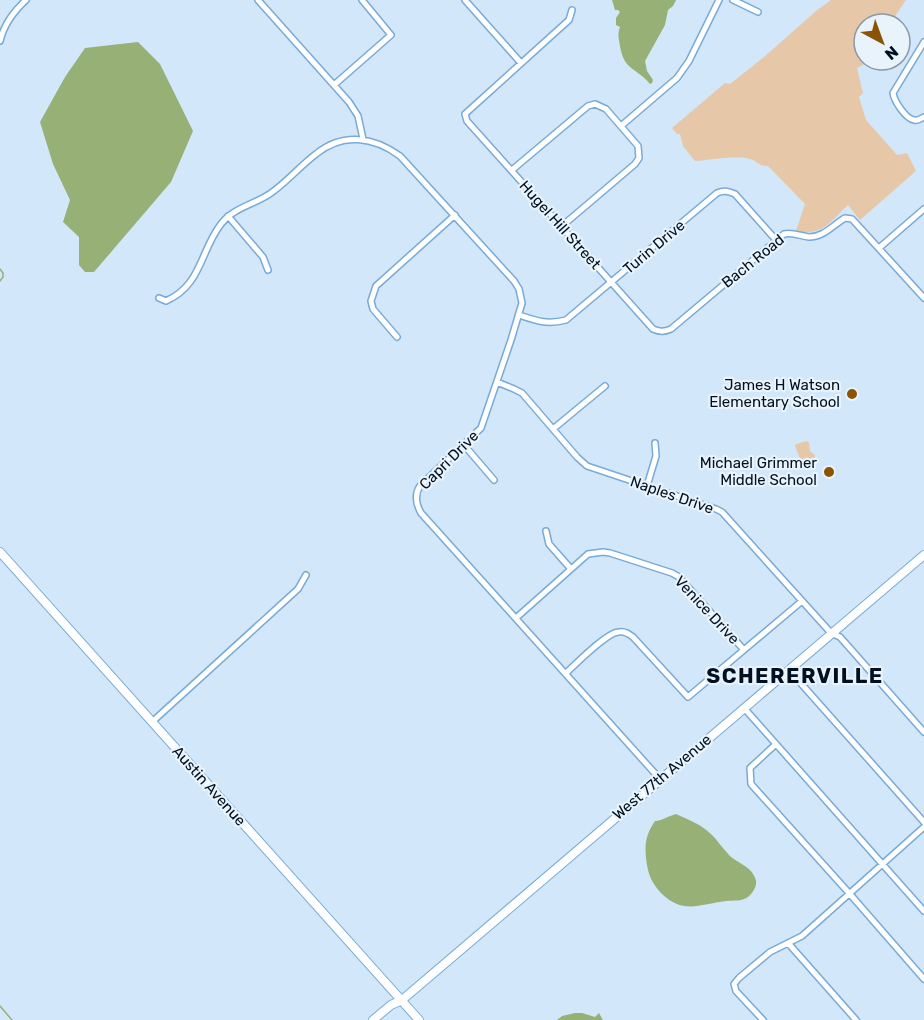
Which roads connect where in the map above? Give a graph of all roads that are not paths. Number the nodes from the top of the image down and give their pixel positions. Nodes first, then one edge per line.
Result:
1 (26, 0) edge
2 (258, 0) edge
3 (362, 0) edge
4 (465, 0) edge
5 (719, 0) edge
6 (733, 0) edge
7 (572, 10) dead end
8 (758, 12) dead end
9 (0, 41) edge
10 (924, 42) edge
11 (521, 63) junction
12 (334, 85) junction
13 (924, 117) edge
14 (621, 126) junction
15 (363, 139) junction
16 (512, 171) junction
17 (924, 209) edge
18 (454, 215) junction
19 (228, 216) junction
20 (562, 226) junction
21 (776, 240) junction
22 (879, 248) junction
23 (268, 270) dead end
24 (611, 282) junction
25 (159, 298) dead end
26 (924, 298) edge
27 (519, 315) junction
28 (660, 331) joint
29 (397, 337) dead end
30 (497, 382) junction
31 (605, 386) dead end
32 (553, 429) junction
33 (655, 443) dead end
34 (464, 445) junction
35 (494, 480) dead end
36 (646, 486) junction
37 (546, 531) dead end
38 (0, 552) edge
39 (924, 555) edge
40 (571, 569) junction
41 (306, 576) dead end
42 (802, 601) junction
43 (516, 618) junction
44 (831, 633) junction
45 (744, 650) junction
46 (789, 670) junction
47 (566, 674) junction
48 (744, 708) junction
49 (152, 722) junction
50 (924, 732) edge
51 (776, 744) junction
52 (660, 779) junction
53 (924, 822) edge
54 (924, 827) edge
55 (883, 864) junction
56 (849, 893) junction
57 (924, 910) edge
58 (788, 943) junction
59 (924, 979) edge
60 (402, 1000) junction
61 (373, 1020) edge
62 (419, 1020) edge
63 (763, 1020) edge
64 (856, 1020) edge

1 - 9 street
2 - 12 street
3 - 12 street
4 - 11 street
5 - 14 street
6 - 8 street
7 - 11 street
10 - 13 street
11 - 16 street, Hugel Hill Street
12 - 15 street
14 - 16 street
14 - 20 street
15 - 18 street, Capri Drive
15 - 19 street
16 - 20 street, Hugel Hill Street
17 - 22 street
18 - 27 street, Capri Drive
18 - 29 street
19 - 23 street
19 - 25 street
20 - 24 street, Hugel Hill Street
21 - 22 street, Bach Road
21 - 24 street, Turin Drive
21 - 28 street, Bach Road
22 - 26 street
24 - 27 street, Turin Drive
24 - 28 street, Hugel Hill Street
27 - 30 street, Capri Drive
30 - 32 street, Naples Drive
30 - 34 street, Capri Drive
31 - 32 street
32 - 36 street, Naples Drive
33 - 36 street
34 - 35 street
34 - 43 street, Capri Drive
36 - 42 street, Naples Drive
37 - 40 street
38 - 49 street, Austin Avenue
39 - 44 street, West 77th Avenue
40 - 43 street, Venice Drive
40 - 45 street, Venice Drive
41 - 49 street
42 - 44 street, Naples Drive
42 - 45 street
43 - 47 street, Capri Drive
44 - 46 street, West 77th Avenue
44 - 50 street, Naples Drive
45 - 47 street
46 - 48 street, West 77th Avenue
46 - 53 street
47 - 52 street, Capri Drive
48 - 51 street
48 - 52 street, West 77th Avenue
49 - 60 street, Austin Avenue
51 - 55 street
51 - 56 street
52 - 60 street, West 77th Avenue
54 - 55 street
55 - 56 street
55 - 57 street
56 - 58 street
56 - 59 street
58 - 63 street
58 - 64 street
60 - 61 street, West 77th Avenue
60 - 62 street, Austin Avenue

